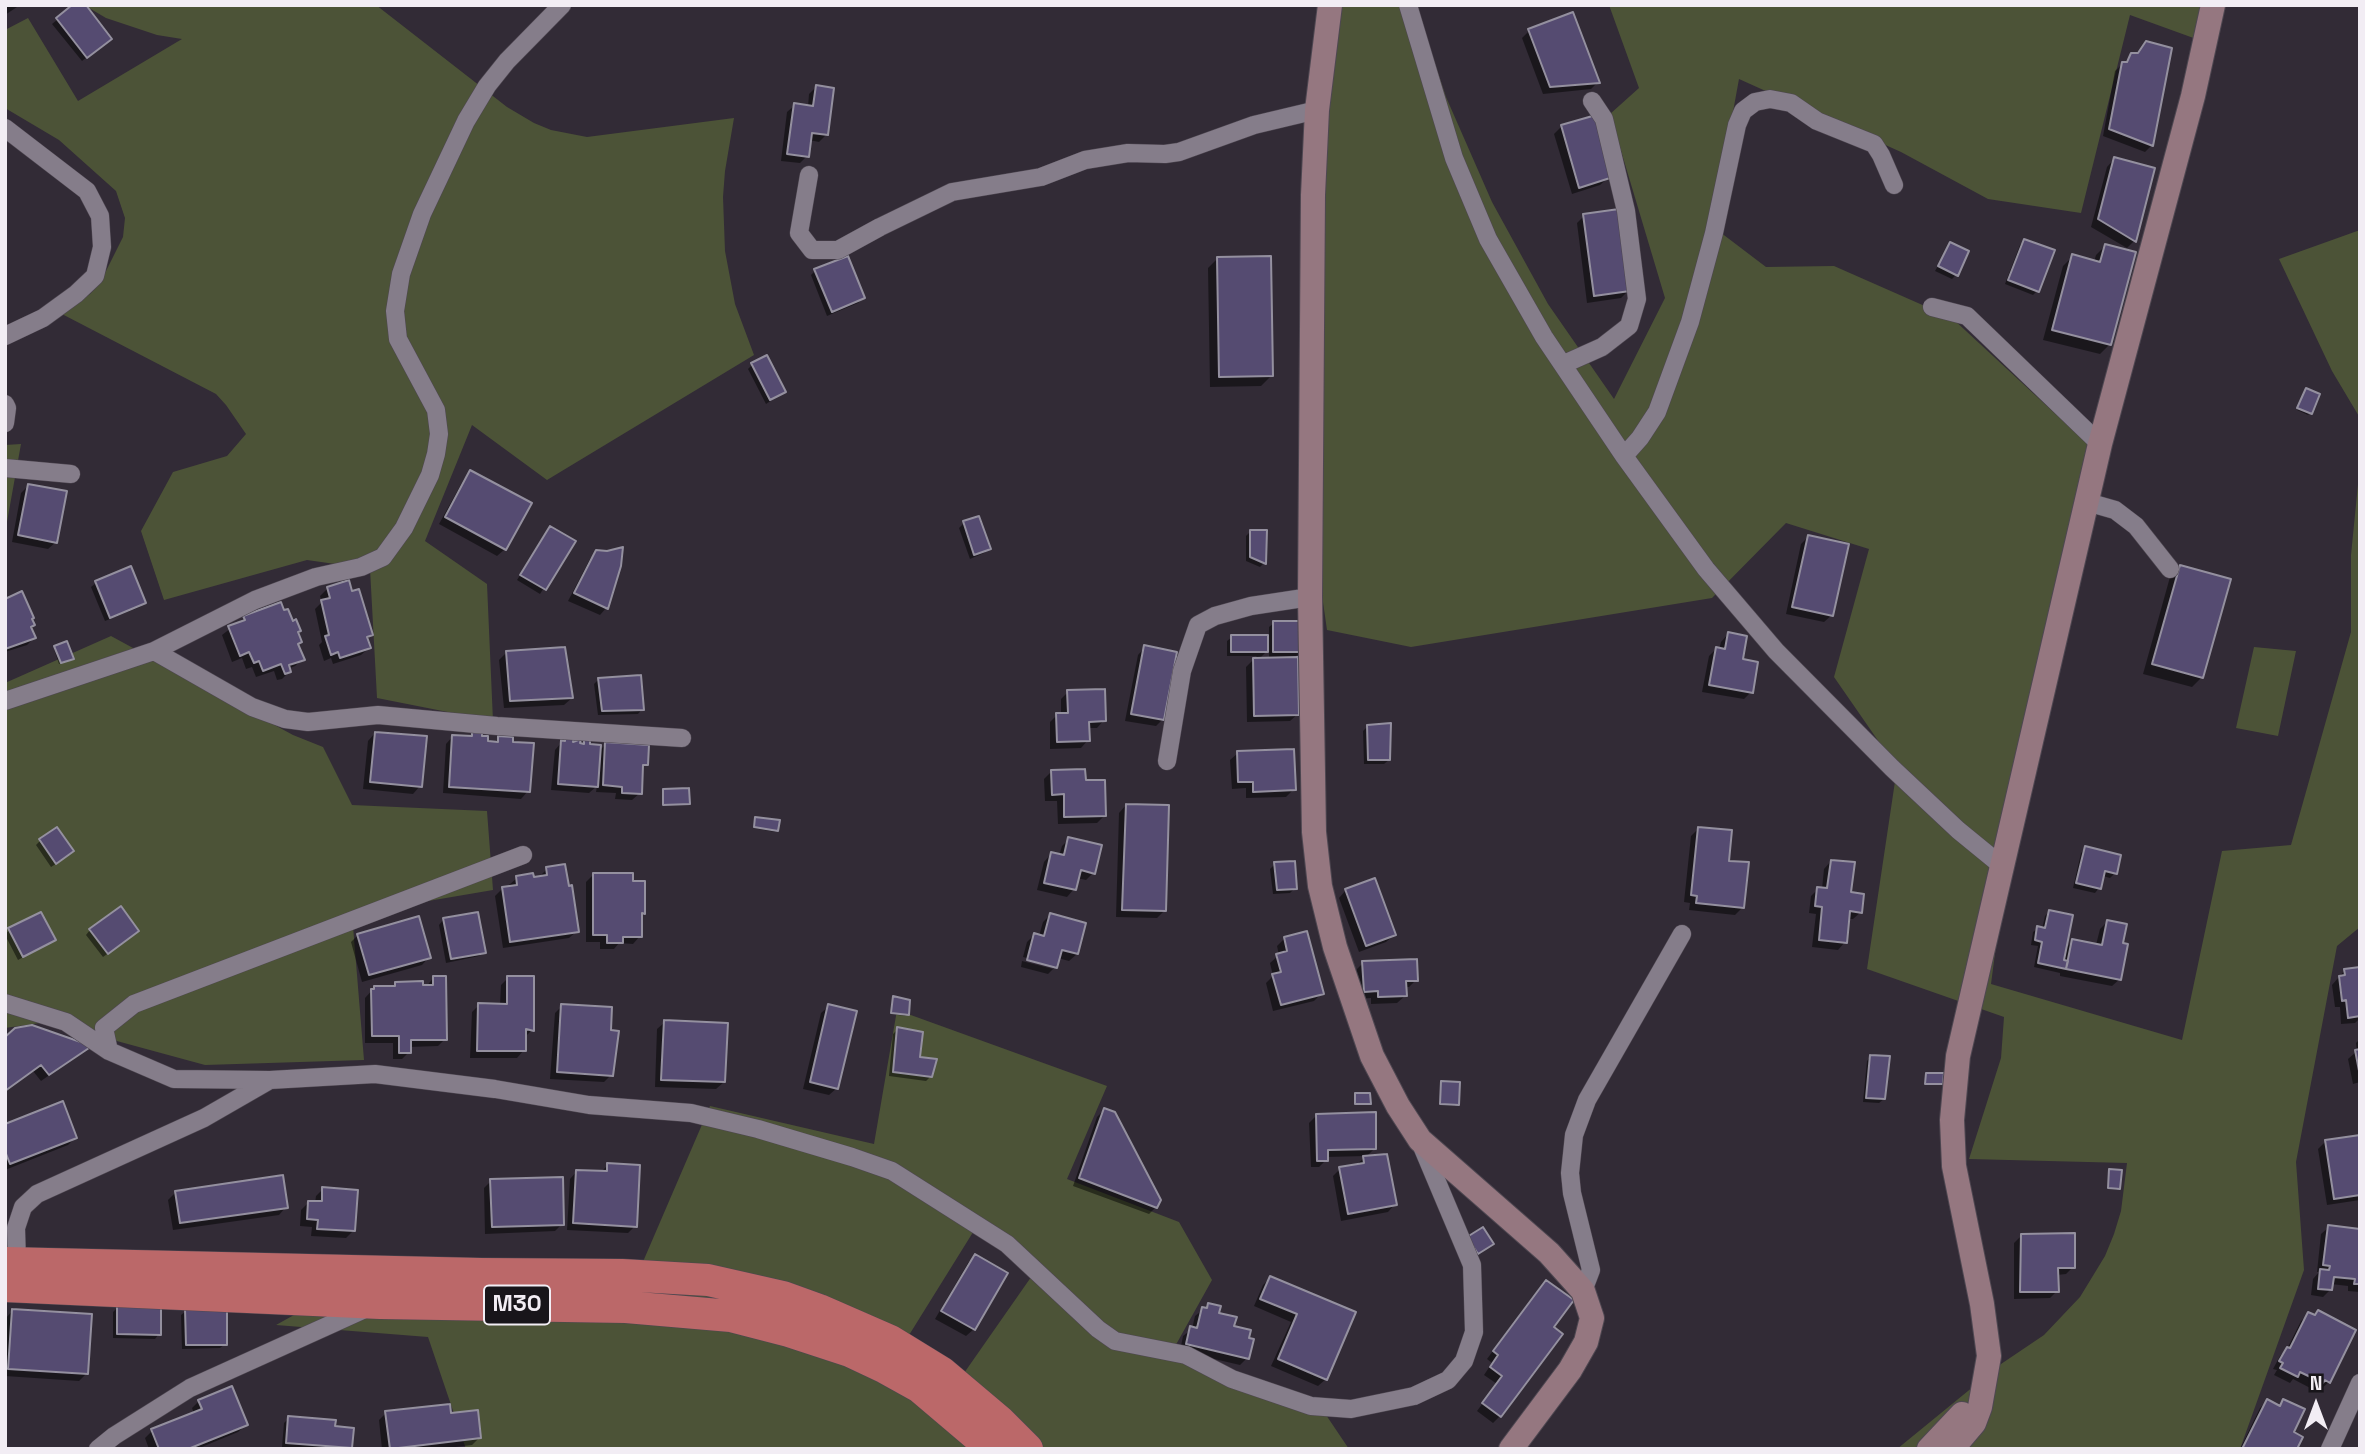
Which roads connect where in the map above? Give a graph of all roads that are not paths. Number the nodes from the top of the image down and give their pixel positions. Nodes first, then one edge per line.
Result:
1 (562, 5) edge
2 (1330, 5) edge
3 (1408, 5) edge
4 (2213, 5) edge
5 (1592, 101) dead end
6 (1317, 110) junction
7 (5, 128) edge
8 (809, 175) dead end
9 (1895, 185) dead end
10 (1933, 307) dead end
11 (5, 336) edge
12 (1564, 364) junction
13 (5, 404) edge
14 (5, 422) edge
15 (2100, 444) junction
16 (1624, 456) junction
17 (5, 468) edge
18 (71, 474) dead end
19 (2087, 502) junction
20 (2170, 569) dead end
21 (1310, 597) junction
22 (154, 651) junction
23 (5, 701) edge
24 (682, 738) dead end
25 (1167, 761) dead end
26 (523, 855) dead end
27 (2002, 866) junction
28 (1682, 933) dead end
29 (5, 1003) edge
30 (109, 1051) junction
31 (270, 1080) junction
32 (1420, 1140) junction
33 (9, 1271) edge
34 (1583, 1291) junction
35 (380, 1303) junction
36 (2360, 1383) edge
37 (1984, 1386) junction
38 (98, 1449) edge
39 (992, 1449) edge
40 (1027, 1449) edge
41 (1511, 1449) edge
42 (1929, 1449) edge
43 (1952, 1449) edge
44 (2330, 1449) edge

1 - 22 street
2 - 6 street
3 - 12 street
4 - 15 street
5 - 12 street
6 - 8 street
6 - 21 street
7 - 11 street
9 - 16 street
10 - 15 street
12 - 16 street
13 - 14 street
15 - 19 street
16 - 27 street
17 - 18 street
19 - 20 street
19 - 27 street
21 - 25 street
21 - 32 street
22 - 23 street
22 - 24 street
26 - 30 street
27 - 37 street
28 - 34 street
29 - 30 street
30 - 31 street
31 - 32 street
31 - 33 street
32 - 34 street
33 - 35 highway, M30
33 - 40 highway, M30
34 - 41 street
35 - 38 street
35 - 39 highway, M30
36 - 44 street
37 - 42 street
37 - 43 street

